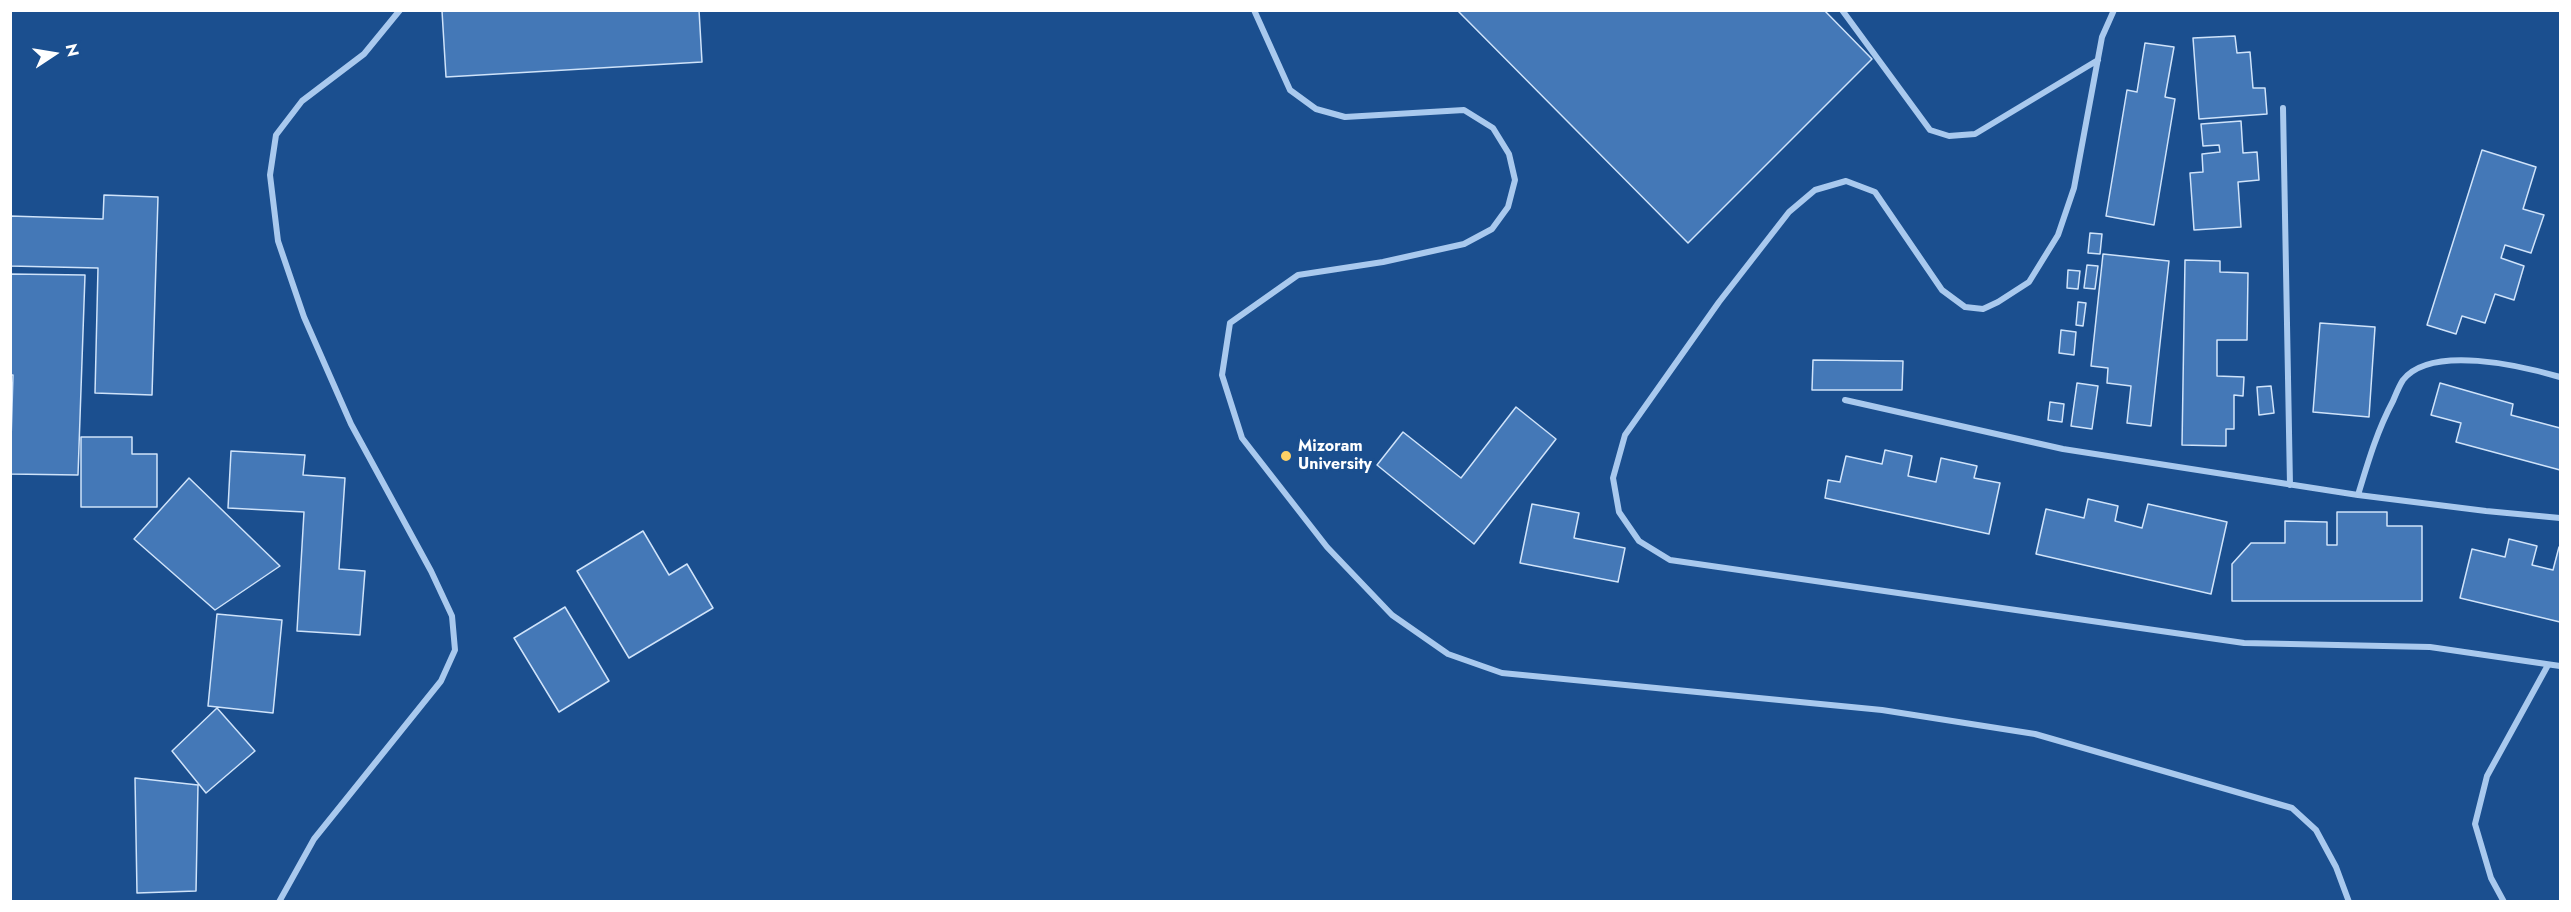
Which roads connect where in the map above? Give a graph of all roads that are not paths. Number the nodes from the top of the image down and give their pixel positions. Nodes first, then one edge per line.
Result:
1 (400, 10) edge
2 (1254, 10) edge
3 (1842, 10) edge
4 (2114, 10) edge
5 (2098, 60) junction
6 (2283, 108) dead end
7 (2560, 377) edge
8 (1845, 400) dead end
9 (2290, 485) junction
10 (2358, 495) junction
11 (2560, 518) edge
12 (2548, 665) junction
13 (2560, 666) edge
14 (279, 902) edge
15 (2349, 902) edge
16 (2504, 902) edge

1 - 14 street
2 - 15 street
3 - 5 street
4 - 5 street
5 - 12 street
6 - 9 street
7 - 10 street
8 - 9 street
9 - 10 street
10 - 11 street
12 - 13 street
12 - 16 street

